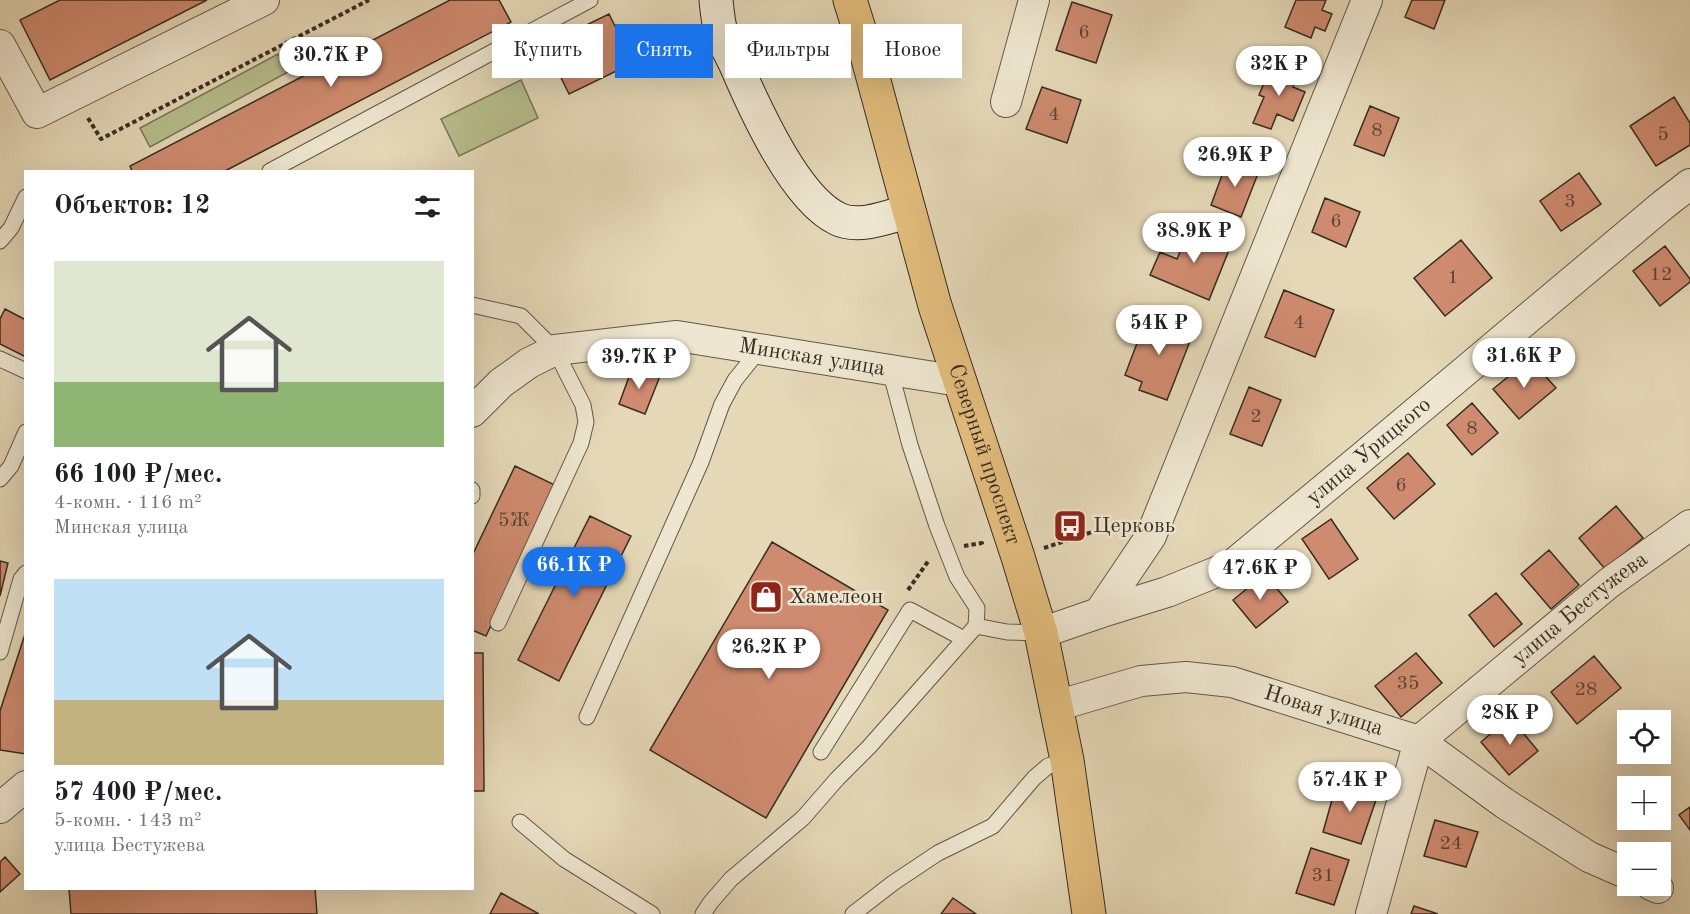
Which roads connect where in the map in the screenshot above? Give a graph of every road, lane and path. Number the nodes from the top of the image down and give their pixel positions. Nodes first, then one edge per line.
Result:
1 (264, 0) edge
2 (369, 0) edge
3 (590, 0) edge
4 (716, 0) edge
5 (850, 0) edge
6 (1034, 0) edge
7 (1367, 0) edge
8 (0, 45) edge
9 (1006, 102) dead end
10 (101, 140) dead end
11 (272, 170) edge
12 (1690, 184) edge
13 (24, 201) edge
14 (909, 211) junction
15 (0, 240) edge
16 (474, 305) edge
17 (760, 349) junction
18 (555, 350) junction
19 (0, 359) edge
20 (24, 370) edge
21 (890, 370) junction
22 (959, 381) junction
23 (474, 410) edge
24 (24, 437) edge
25 (0, 479) edge
26 (1690, 525) edge
27 (24, 575) edge
28 (1099, 613) junction
29 (498, 623) dead end
30 (976, 626) junction
31 (1041, 633) junction
32 (964, 639) junction
33 (0, 652) edge
34 (1056, 706) junction
35 (586, 717) dead end
36 (1419, 741) junction
37 (821, 752) dead end
38 (1067, 760) junction
39 (24, 788) edge
40 (0, 808) edge
41 (520, 822) dead end
42 (1617, 869) edge
43 (652, 914) edge
44 (703, 914) edge
45 (853, 914) edge
46 (1089, 914) edge
47 (1371, 914) edge

1 - 8 street
2 - 10 path
3 - 11 lane
4 - 14 street
5 - 14 main road, Северный проспект
6 - 9 street
7 - 28 street
12 - 28 street, улица Урицкого
13 - 15 lane
14 - 22 main road, Северный проспект
16 - 18 lane
17 - 18 street, Минская улица
17 - 21 street, Минская улица
17 - 35 lane
18 - 23 street, Минская улица
18 - 29 lane
19 - 20 lane
21 - 22 street, Минская улица
21 - 30 lane
22 - 31 main road, Северный проспект
24 - 25 lane
26 - 36 street, улица Бестужева
27 - 33 lane
28 - 31 street, улица Урицкого
30 - 31 lane
30 - 32 lane
31 - 34 main road, Северный проспект
32 - 37 lane
32 - 44 lane
34 - 36 street, Новая улица
34 - 38 main road, Северный проспект
36 - 42 street, Новая улица
36 - 47 street
38 - 45 lane
38 - 46 main road, Северный проспект
39 - 40 street
41 - 43 lane

